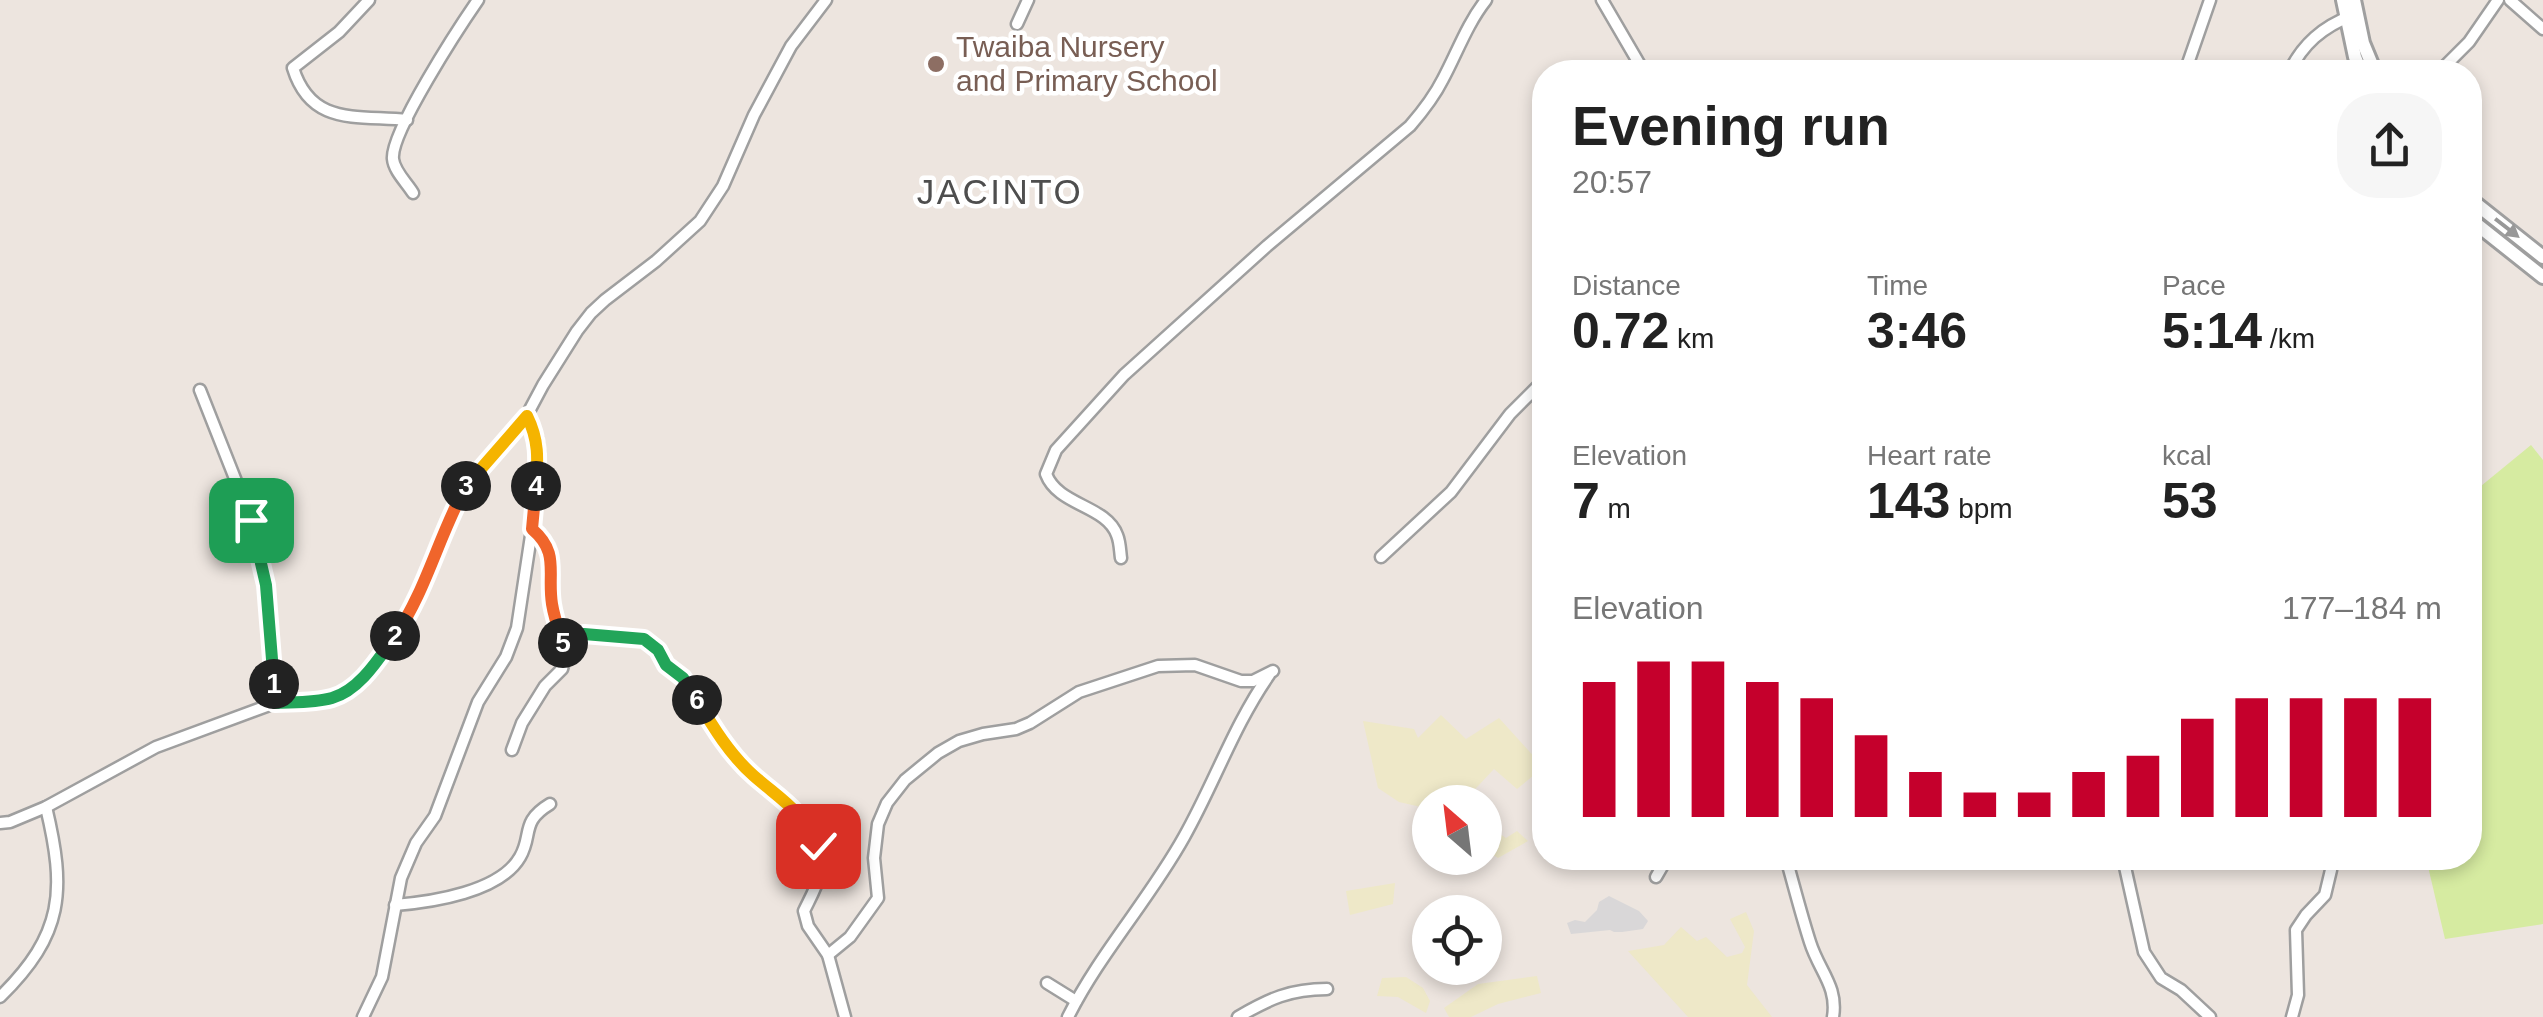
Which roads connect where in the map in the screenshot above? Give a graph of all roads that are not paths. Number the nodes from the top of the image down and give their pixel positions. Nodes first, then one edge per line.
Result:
1 (369, 0) edge
2 (478, 0) edge
3 (826, 0) edge
4 (1028, 0) edge
5 (1486, 0) edge
6 (1602, 0) edge
7 (2210, 0) edge
8 (2342, 0) edge
9 (2498, 0) edge
10 (2510, 0) edge
11 (2352, 10) edge
12 (1017, 24) dead end
13 (2543, 29) edge
14 (1637, 60) edge
15 (2189, 60) edge
16 (2295, 60) edge
17 (2357, 60) edge
18 (2370, 60) edge
19 (2450, 60) edge
20 (406, 120) junction
21 (413, 193) dead end
22 (2482, 209) edge
23 (2482, 229) edge
24 (2543, 257) edge
25 (2543, 277) edge
26 (200, 390) dead end
27 (1532, 392) edge
28 (527, 416) junction
29 (532, 529) junction
30 (1382, 557) dead end
31 (1121, 558) dead end
32 (563, 643) junction
33 (275, 703) junction
34 (512, 750) dead end
35 (550, 804) dead end
36 (46, 807) junction
37 (0, 823) edge
38 (1660, 870) edge
39 (1790, 870) edge
40 (2126, 870) edge
41 (2332, 870) edge
42 (1656, 877) dead end
43 (396, 905) junction
44 (828, 955) junction
45 (1047, 983) dead end
46 (1326, 989) dead end
47 (0, 997) edge
48 (1076, 1001) junction
49 (363, 1017) edge
50 (845, 1017) edge
51 (1068, 1017) edge
52 (1238, 1017) edge
53 (1833, 1017) edge
54 (2210, 1017) edge
55 (2292, 1017) edge

1 - 20 street
2 - 20 street
3 - 28 street
4 - 12 street
5 - 31 street
6 - 14 street
7 - 15 street
8 - 11 street
9 - 19 street
10 - 13 street
11 - 16 street
11 - 17 street
11 - 18 street
20 - 21 street
22 -> 24 street
23 - 25 street
26 - 33 street
27 - 30 street
28 - 29 street
28 - 33 street
29 - 32 street
29 - 43 street
32 - 34 street
32 - 44 street
33 - 36 street
35 - 43 street
36 - 37 street
36 - 47 street
38 - 42 street
39 - 53 street
40 - 54 street
41 - 55 street
43 - 49 street
44 - 48 street
44 - 50 street
45 - 48 street
46 - 52 street
48 - 51 street

